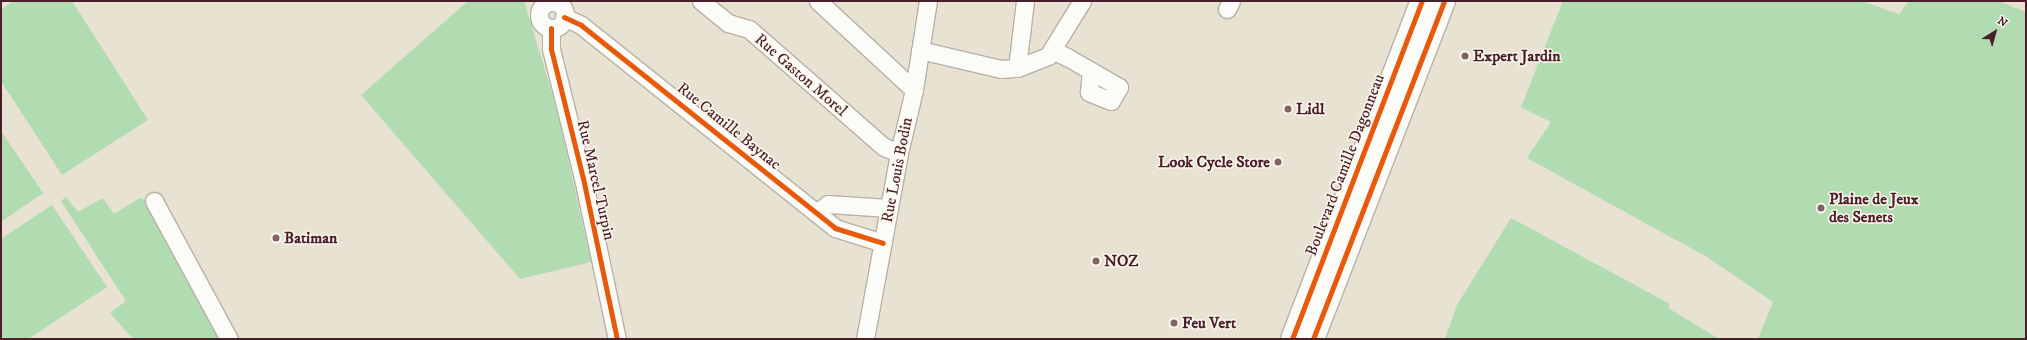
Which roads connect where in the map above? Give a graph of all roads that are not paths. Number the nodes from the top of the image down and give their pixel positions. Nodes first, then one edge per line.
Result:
1 (701, 1) edge
2 (818, 1) edge
3 (928, 1) edge
4 (1025, 1) edge
5 (1082, 1) edge
6 (1422, 1) edge
7 (1444, 1) edge
8 (554, 6) edge
9 (551, 28) junction
10 (920, 50) junction
11 (1052, 50) junction
12 (1017, 68) junction
13 (1091, 71) dead end
14 (914, 90) junction
15 (899, 153) junction
16 (154, 201) dead end
17 (889, 208) junction
18 (816, 213) junction
19 (883, 243) junction
20 (622, 337) edge
21 (229, 339) edge
22 (865, 339) edge
23 (1292, 339) edge
24 (1313, 339) edge

1 - 15 street, Rue Gaston Morel
2 - 14 street
3 - 10 street, Rue Louis Bodin
4 - 12 street
5 - 11 street
6 - 23 main road, Boulevard Camille Dagonneau
7 - 24 main road, Boulevard Camille Dagonneau
8 - 9 street
8 - 9 street
8 - 18 street, Rue Camille Baynac
9 - 20 street, Rue Marcel Turpin
10 - 12 street
10 - 14 street, Rue Louis Bodin
11 - 12 street
11 - 13 street
14 - 15 street, Rue Louis Bodin
15 - 17 street, Rue Louis Bodin
16 - 21 street
17 - 18 street
17 - 19 street, Rue Louis Bodin
18 - 19 street, Rue Camille Baynac
19 - 22 street, Rue Louis Bodin

